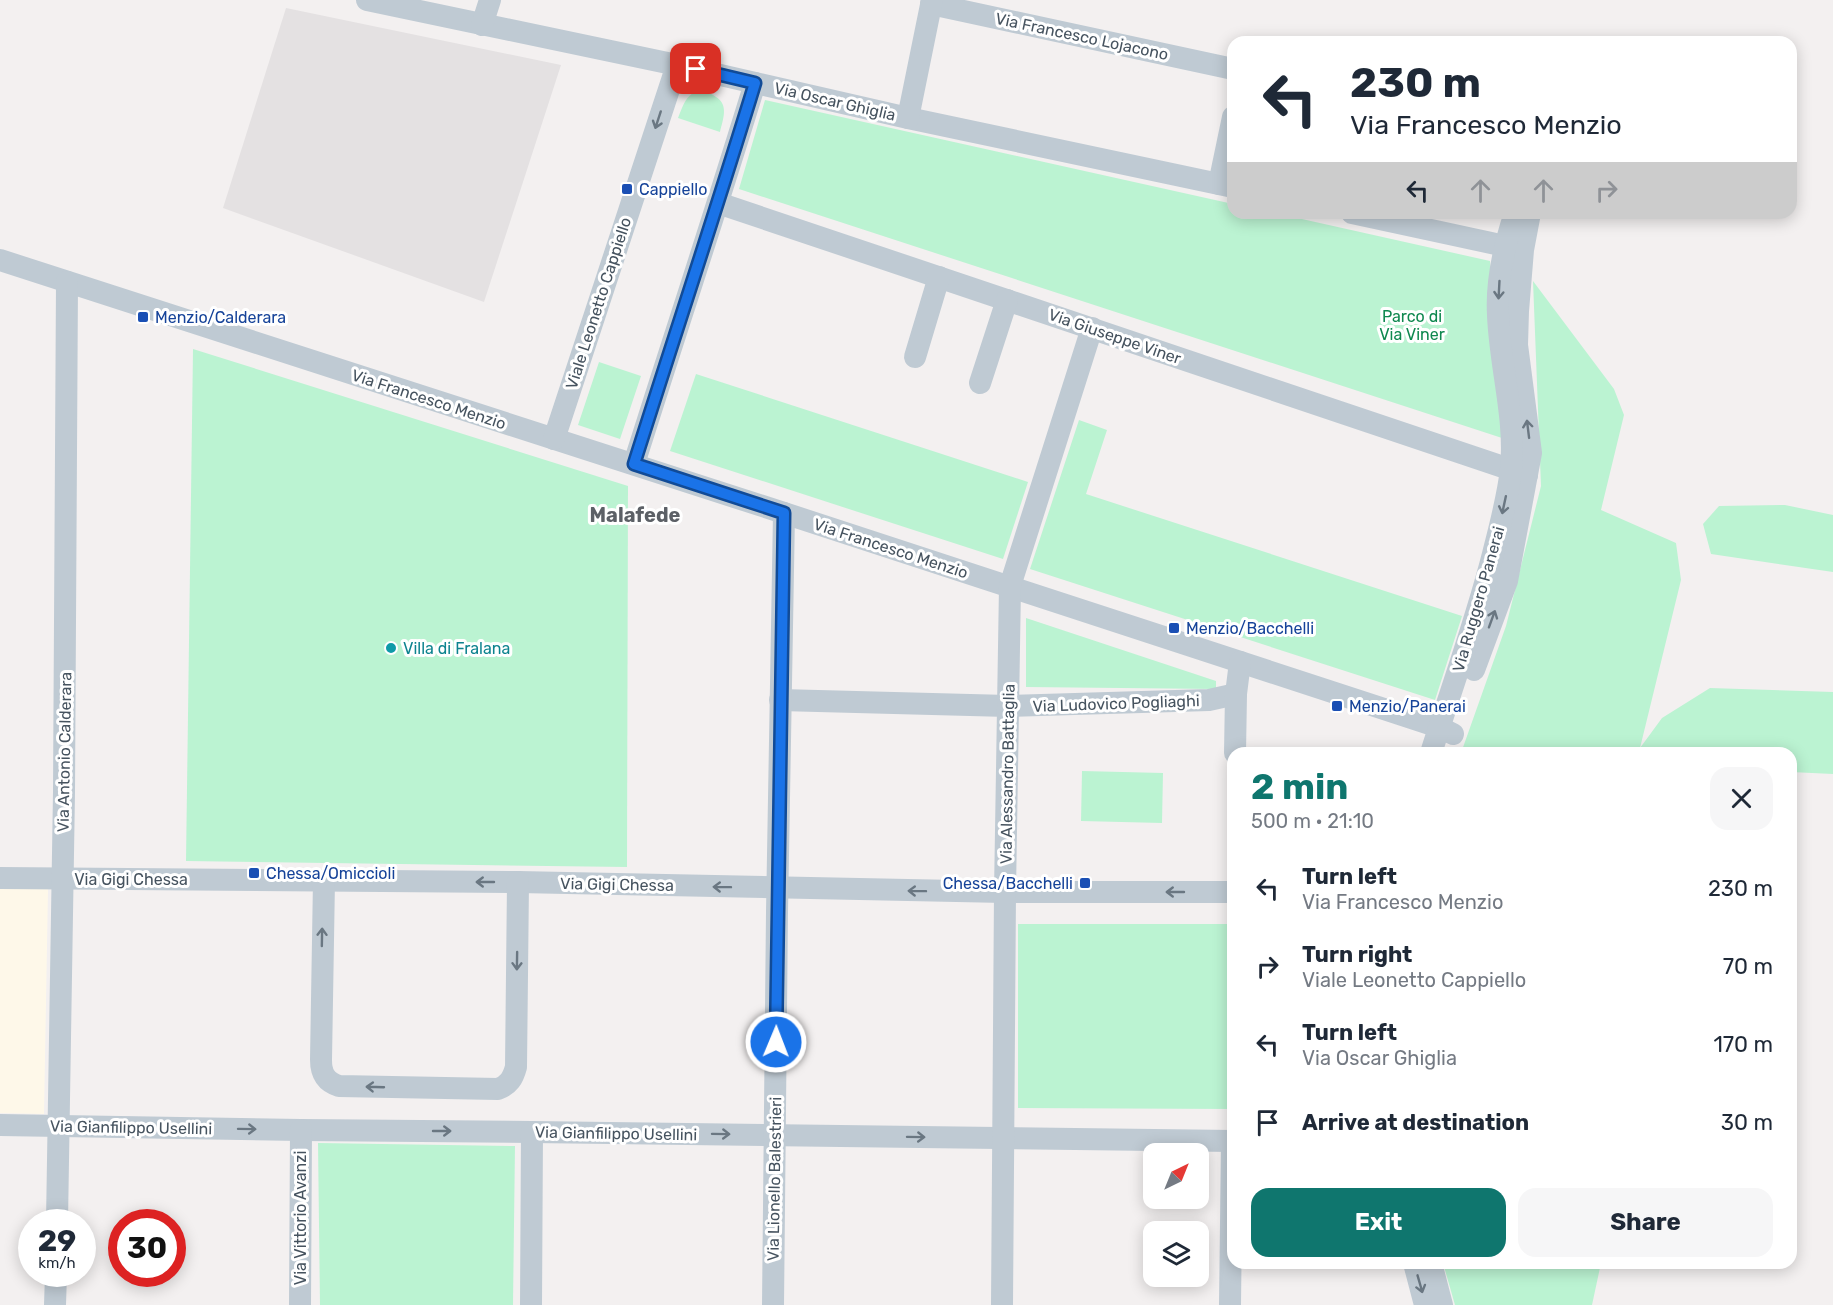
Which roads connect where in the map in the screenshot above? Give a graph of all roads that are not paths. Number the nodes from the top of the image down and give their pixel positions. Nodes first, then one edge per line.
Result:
1 (367, 0) edge
2 (490, 0) edge
3 (932, 2) edge
4 (482, 25) junction
5 (676, 65) junction
6 (1227, 68) edge
7 (755, 83) junction
8 (908, 118) junction
9 (1226, 185) edge
10 (718, 204) junction
11 (1380, 219) edge
12 (1515, 219) edge
13 (1527, 219) edge
14 (1514, 248) junction
15 (0, 260) edge
16 (939, 277) junction
17 (67, 282) junction
18 (1007, 300) junction
19 (1092, 328) junction
20 (915, 357) dead end
21 (980, 383) dead end
22 (554, 439) junction
23 (634, 464) junction
24 (1519, 472) junction
25 (784, 513) junction
26 (1010, 586) junction
27 (1240, 662) junction
28 (1236, 694) junction
29 (780, 700) junction
30 (1008, 706) junction
31 (1446, 738) edge
32 (1235, 747) edge
33 (0, 878) edge
34 (62, 879) junction
35 (324, 880) junction
36 (518, 882) junction
37 (777, 888) junction
38 (1005, 892) junction
39 (1227, 892) edge
40 (0, 1125) edge
41 (58, 1126) junction
42 (301, 1130) junction
43 (532, 1132) junction
44 (775, 1135) junction
45 (1004, 1139) junction
46 (1227, 1141) edge
47 (57, 1209) edge
48 (1230, 1269) edge
49 (1416, 1269) edge
50 (1433, 1269) edge
51 (56, 1287) edge
52 (55, 1305) edge
53 (300, 1305) edge
54 (531, 1305) edge
55 (773, 1305) edge
56 (1002, 1305) edge
57 (1230, 1305) edge
58 (1425, 1305) edge
59 (1442, 1305) edge

1 - 4 street, Via Oscar Ghiglia
2 - 4 street
3 - 6 street, Via Francesco Lojacono
3 - 8 street
4 - 5 street, Via Oscar Ghiglia
5 - 7 street, Via Oscar Ghiglia
5 -> 22 street, Viale Leonetto Cappiello
7 - 8 street, Via Oscar Ghiglia
7 - 10 street
8 - 9 street, Via Oscar Ghiglia
10 - 16 street, Via Giuseppe Viner
10 - 23 street
11 - 14 street
12 - 14 street, Via Ruggero Panerai
13 - 14 street, Via Ruggero Panerai
14 - 24 street, Via Ruggero Panerai
15 - 17 street, Via Francesco Menzio
16 - 18 street, Via Giuseppe Viner
16 - 20 street
17 - 22 street, Via Francesco Menzio
17 - 34 street, Via Antonio Calderara
18 - 19 street, Via Giuseppe Viner
18 - 21 street
19 - 24 street, Via Giuseppe Viner
19 - 26 street, Via Alessandro Battaglia
22 - 23 street, Via Francesco Menzio
23 - 25 street, Via Francesco Menzio
24 - 31 street, Via Ruggero Panerai
25 - 26 street, Via Francesco Menzio
25 - 29 street, Via Lionello Balestrieri
26 - 27 street, Via Francesco Menzio
26 - 30 street, Via Alessandro Battaglia
27 - 28 street
27 - 31 street, Via Francesco Menzio
28 - 30 street, Via Ludovico Pogliaghi
28 - 32 street
29 - 30 street, Via Ludovico Pogliaghi
29 - 37 street, Via Lionello Balestrieri
30 - 38 street, Via Alessandro Battaglia
33 - 34 street, Via Gigi Chessa
34 - 35 street, Via Gigi Chessa
34 - 41 street, Via Antonio Calderara
36 -> 35 street, Via Gigi Chessa
36 -> 35 street
37 -> 36 street, Via Gigi Chessa
38 -> 37 street, Via Gigi Chessa
37 - 44 street, Via Lionello Balestrieri
39 -> 38 street, Via Gigi Chessa
38 - 45 street, Via Alessandro Battaglia
40 - 41 street, Via Gianfilippo Usellini
41 -> 42 street, Via Gianfilippo Usellini
41 - 47 street, Via Antonio Calderara
42 -> 43 street, Via Gianfilippo Usellini
42 - 53 street, Via Vittorio Avanzi
43 -> 44 street, Via Gianfilippo Usellini
43 - 54 street
44 -> 45 street, Via Gianfilippo Usellini
44 - 55 street, Via Lionello Balestrieri
45 - 46 street, Via Gianfilippo Usellini
45 - 56 street, Via Alessandro Battaglia
48 - 57 street
49 -> 58 street
50 - 59 street
51 - 52 street

